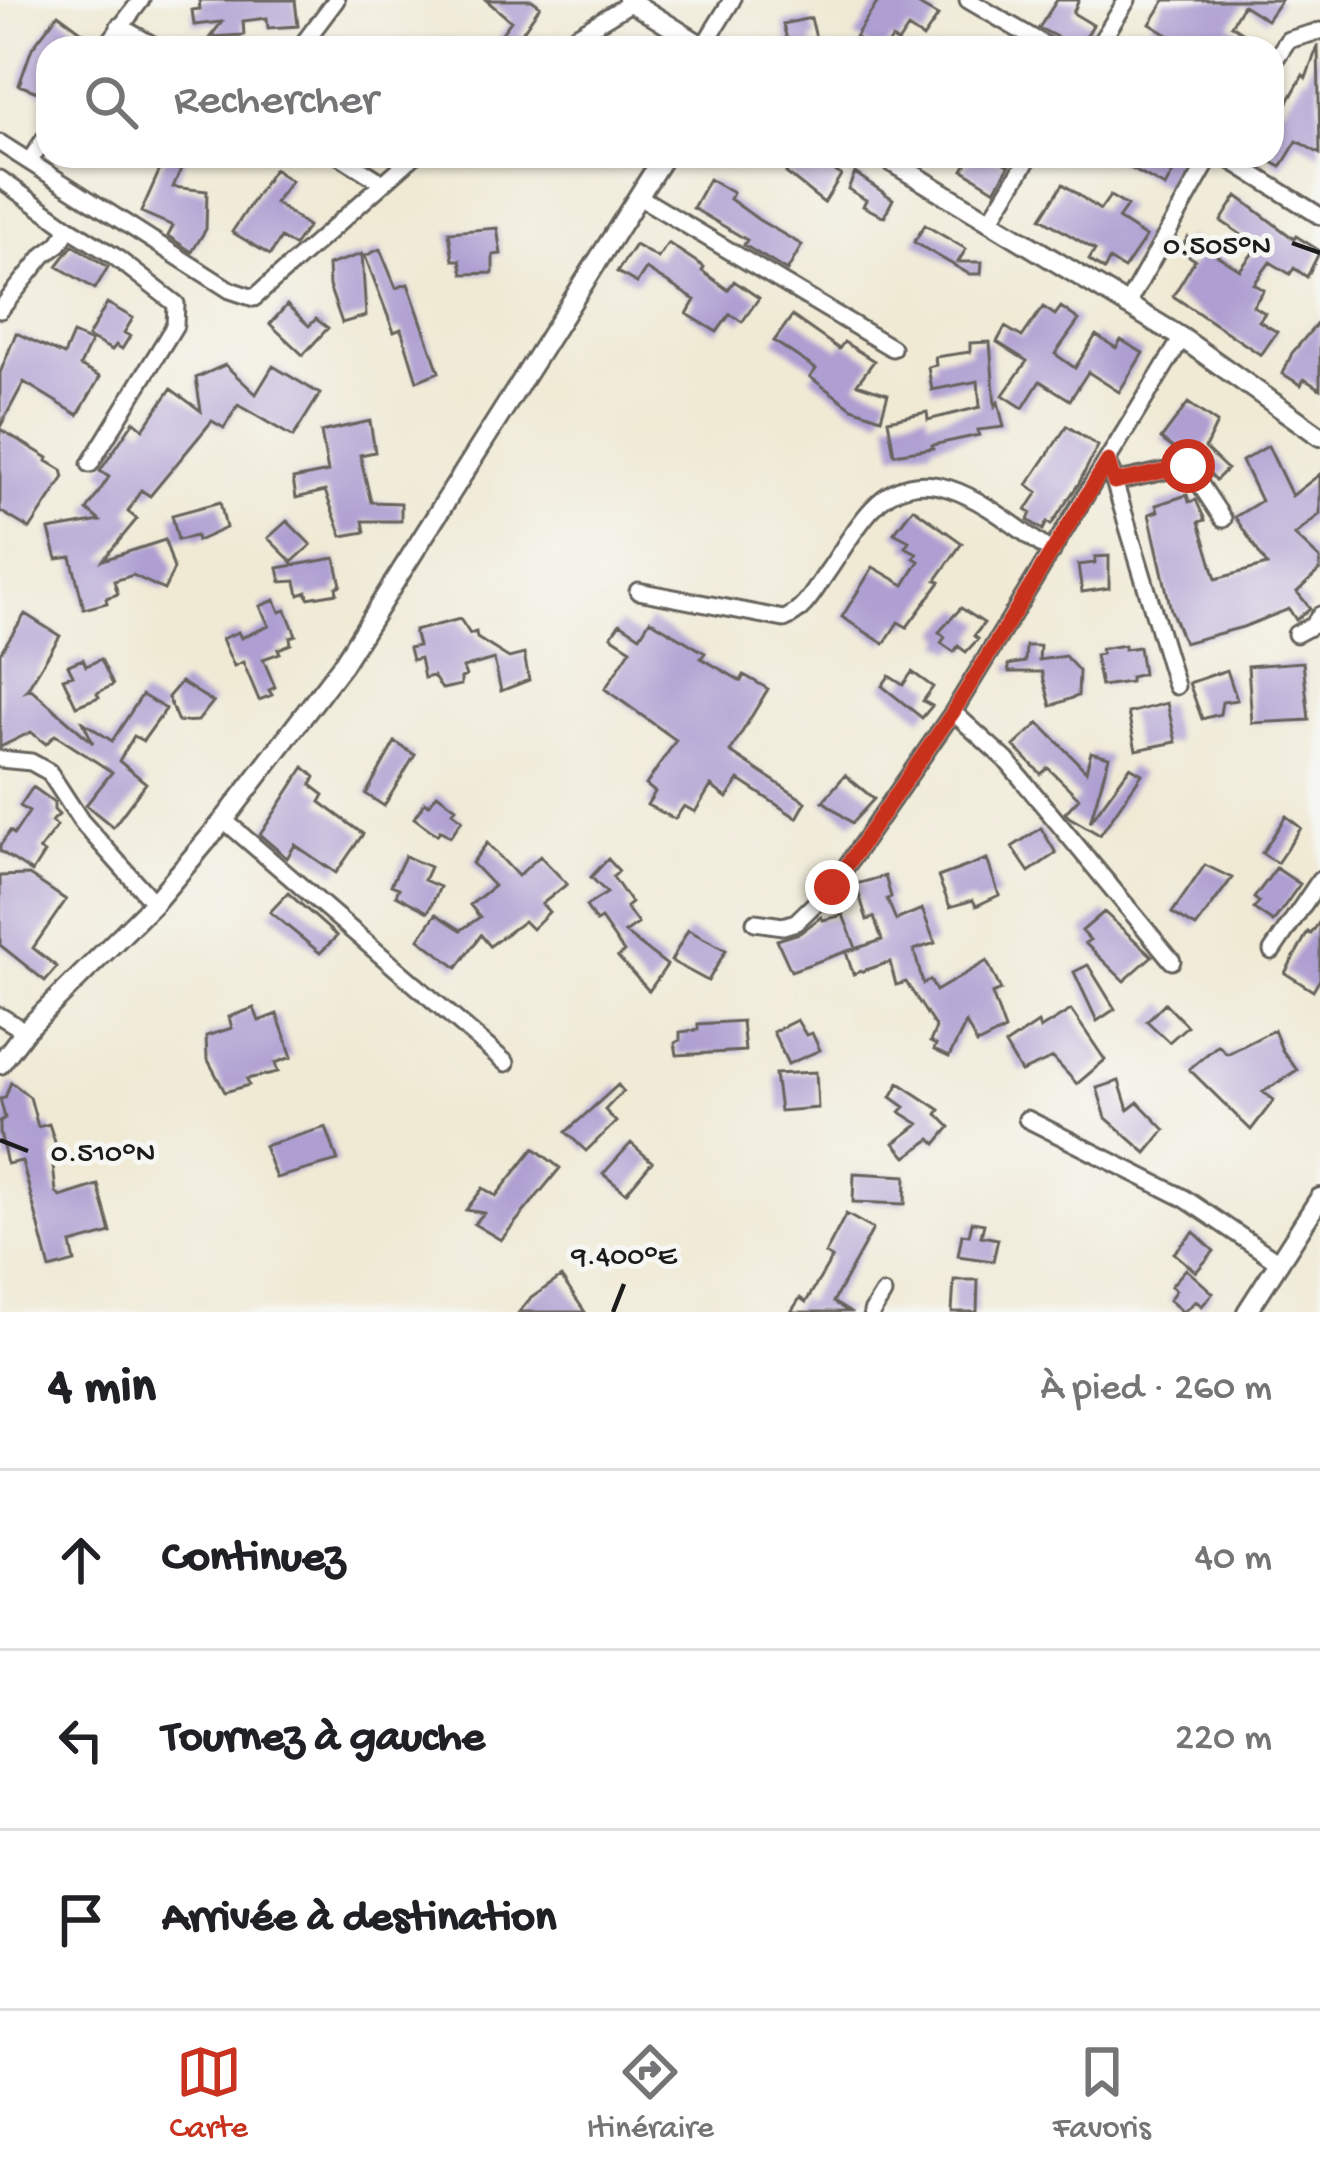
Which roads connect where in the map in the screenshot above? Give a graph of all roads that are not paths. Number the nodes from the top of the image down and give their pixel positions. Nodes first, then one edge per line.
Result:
1 (141, 0) edge
2 (336, 0) edge
3 (732, 0) edge
4 (968, 0) edge
5 (1127, 0) edge
6 (630, 1) edge
7 (119, 26) junction
8 (1320, 31) edge
9 (113, 36) edge
10 (137, 36) edge
11 (309, 36) edge
12 (575, 36) edge
13 (686, 36) edge
14 (711, 36) edge
15 (1030, 36) edge
16 (1104, 36) edge
17 (1284, 46) edge
18 (0, 143) edge
19 (36, 151) edge
20 (30, 160) junction
21 (36, 164) edge
22 (42, 168) edge
23 (359, 168) edge
24 (400, 168) edge
25 (656, 168) edge
26 (901, 168) edge
27 (1023, 168) edge
28 (1204, 168) edge
29 (1243, 168) edge
30 (0, 178) edge
31 (382, 183) junction
32 (638, 196) junction
33 (1320, 216) edge
34 (989, 222) junction
35 (69, 228) junction
36 (1126, 306) junction
37 (0, 310) edge
38 (1182, 338) junction
39 (892, 349) dead end
40 (1320, 436) edge
41 (1108, 461) junction
42 (90, 464) dead end
43 (1114, 482) junction
44 (1222, 519) dead end
45 (1052, 552) junction
46 (638, 591) dead end
47 (1320, 615) edge
48 (1296, 634) dead end
49 (1176, 686) dead end
50 (953, 712) junction
51 (0, 759) edge
52 (224, 820) junction
53 (1320, 880) edge
54 (154, 903) junction
55 (755, 922) dead end
56 (1272, 951) dead end
57 (1172, 962) dead end
58 (0, 1016) edge
59 (25, 1031) junction
60 (506, 1063) dead end
61 (0, 1064) edge
62 (1027, 1119) dead end
63 (1320, 1198) edge
64 (1280, 1263) junction
65 (883, 1294) dead end
66 (872, 1312) edge
67 (1247, 1312) edge

1 - 7 street
2 - 11 street
3 - 14 street
4 - 15 street
5 - 16 street
6 - 12 street
6 - 13 street
7 - 9 street
7 - 10 street
8 - 17 street
18 - 20 street
19 - 20 street
20 - 21 street
22 - 31 street
23 - 31 street
24 - 31 street
25 - 32 street
26 - 34 street
27 - 34 street
28 - 36 street
29 - 33 street
30 - 35 street
32 - 39 street
32 - 52 street
34 - 36 street
35 - 37 street
35 - 42 street
36 - 38 street
38 - 40 street
38 - 41 street
41 - 43 street
41 - 45 street
43 - 44 street
43 - 49 street
45 - 46 street
45 - 50 street
47 - 48 street
50 - 55 street
50 - 57 street
51 - 54 street
52 - 54 street
52 - 60 street
53 - 56 street
54 - 59 street
58 - 59 street
59 - 61 street
62 - 64 street
63 - 64 street
64 - 67 street
65 - 66 street

